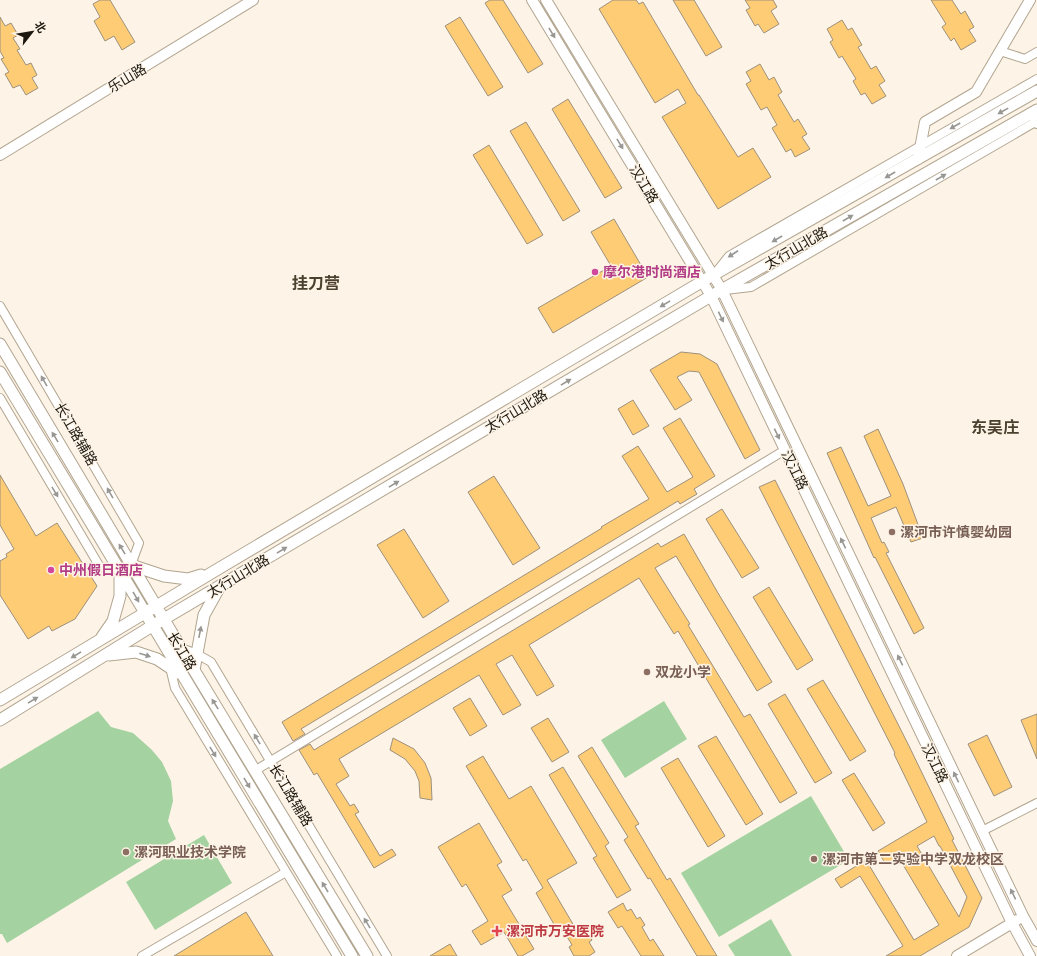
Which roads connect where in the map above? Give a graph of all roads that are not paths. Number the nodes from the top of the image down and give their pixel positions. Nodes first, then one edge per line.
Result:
1 (253, 0) edge
2 (532, 0) edge
3 (546, 0) edge
4 (1030, 0) edge
5 (1000, 51) junction
6 (1037, 52) edge
7 (1037, 79) edge
8 (1037, 92) edge
9 (1036, 117) edge
10 (920, 147) junction
11 (0, 155) edge
12 (918, 159) junction
13 (713, 275) junction
14 (703, 282) junction
15 (722, 290) junction
16 (711, 296) junction
17 (0, 306) edge
18 (0, 344) edge
19 (0, 372) edge
20 (0, 398) edge
21 (785, 450) junction
22 (131, 564) junction
23 (120, 570) junction
24 (213, 572) junction
25 (220, 587) junction
26 (156, 606) junction
27 (145, 613) junction
28 (164, 620) junction
29 (152, 626) junction
30 (99, 642) junction
31 (181, 648) junction
32 (169, 654) junction
33 (197, 654) junction
34 (106, 655) junction
35 (170, 667) junction
36 (194, 670) junction
37 (183, 677) junction
38 (0, 700) edge
39 (0, 720) edge
40 (270, 761) junction
41 (256, 770) junction
42 (1037, 803) edge
43 (982, 831) junction
44 (286, 872) junction
45 (1023, 916) junction
46 (1012, 923) junction
47 (1037, 941) edge
48 (142, 956) edge
49 (337, 956) edge
50 (352, 956) edge
51 (367, 956) edge
52 (387, 956) edge
53 (957, 956) edge
54 (1030, 956) edge

1 - 11 street, 乐山路
2 -> 14 street, 汉江路
3 - 13 street, 汉江路
4 - 5 street
5 - 6 street
5 - 10 street
7 -> 10 street
8 -> 12 main road, 太行山北路
15 -> 9 main road, 太行山北路
10 - 12 street
10 -> 13 street
12 -> 13 main road, 太行山北路
13 - 14 main road, 太行山北路
13 - 15 street, 汉江路
14 - 16 street, 汉江路
14 -> 24 main road, 太行山北路
15 - 16 main road, 太行山北路
43 -> 15 street, 汉江路
16 -> 21 street, 汉江路
25 -> 16 main road, 太行山北路
22 -> 17 street, 长江路辅路
22 -> 18 main road, 长江路
19 - 23 main road, 长江路
20 -> 23 street
21 - 40 street
21 - 46 street, 汉江路
22 - 24 main road
22 - 26 main road, 长江路
23 -> 27 main road, 长江路
23 - 30 main road
24 - 26 main road, 太行山北路
25 - 28 main road, 太行山北路
33 -> 25 main road
26 - 27 main road, 太行山北路
26 - 28 main road, 长江路
27 - 29 main road, 长江路
27 - 30 main road, 太行山北路
28 - 29 main road, 太行山北路
28 - 31 main road, 长江路
29 - 32 main road, 长江路
29 - 34 main road, 太行山北路
30 -> 38 main road, 太行山北路
31 - 33 street, 长江路辅路
31 - 36 main road, 长江路
32 - 35 street
32 - 37 main road, 长江路
33 - 36 main road
40 -> 33 street, 长江路辅路
34 -> 35 main road
39 -> 34 main road, 太行山北路
35 - 37 main road
35 -> 44 street
41 -> 36 main road, 长江路
37 -> 50 main road, 长江路
40 - 41 street
52 -> 40 street, 长江路辅路
51 -> 41 main road, 长江路
42 - 43 street
45 -> 43 street, 汉江路
44 - 48 street
44 - 49 street
45 - 46 street
45 - 47 street, 汉江路
46 - 53 street
46 - 54 street, 汉江路

